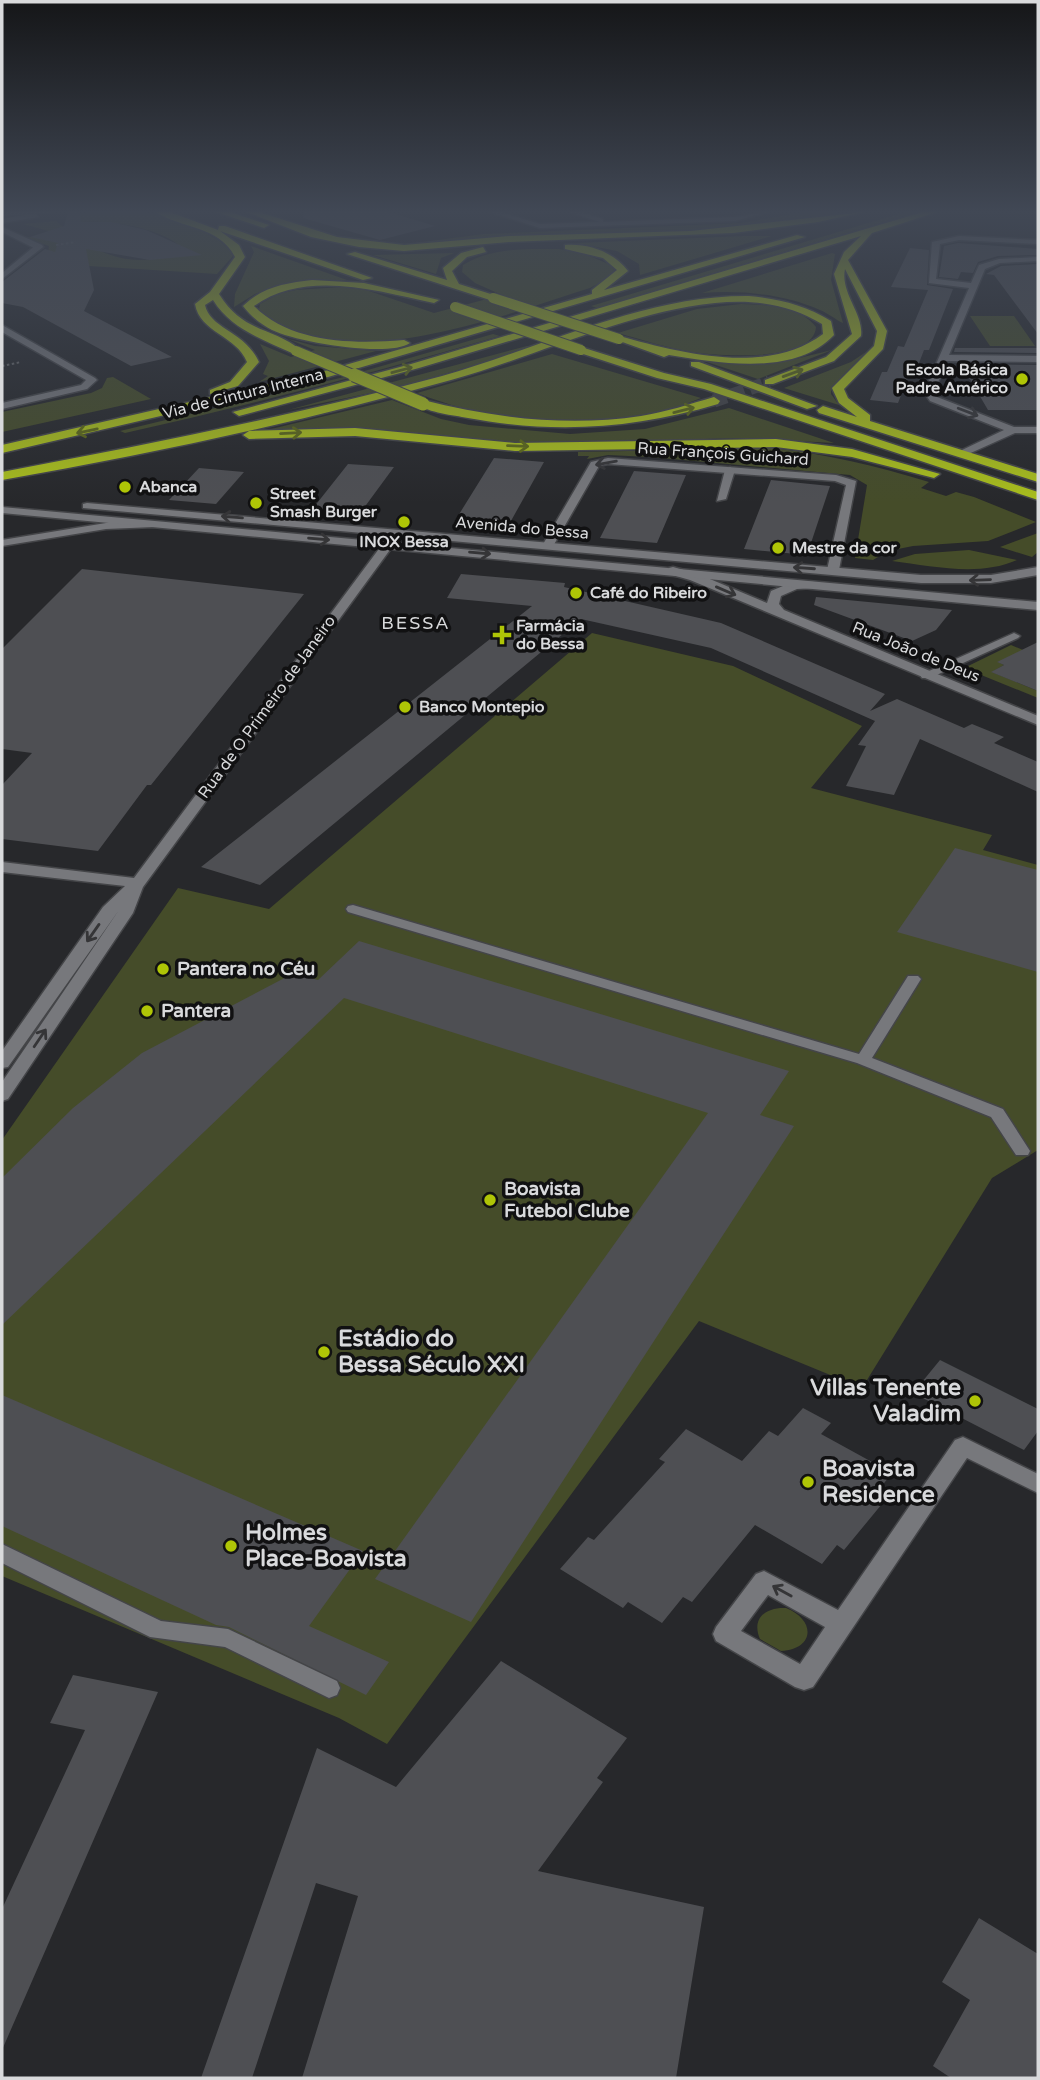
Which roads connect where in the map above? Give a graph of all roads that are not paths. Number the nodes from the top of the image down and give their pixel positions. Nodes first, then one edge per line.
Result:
1 (201, 309) edge
2 (224, 309) edge
3 (250, 309) edge
4 (462, 309) edge
5 (500, 309) edge
6 (528, 309) edge
7 (552, 309) edge
8 (610, 309) edge
9 (675, 309) edge
10 (799, 309) edge
11 (847, 309) edge
12 (871, 309) edge
13 (962, 309) edge
14 (2, 328) edge
15 (475, 332) junction
16 (651, 349) junction
17 (942, 358) junction
18 (1038, 359) edge
19 (661, 376) junction
20 (769, 382) tunnel mouth
21 (755, 393) junction
22 (714, 401) tunnel mouth
23 (2, 406) edge
24 (811, 406) junction
25 (154, 416) junction
26 (225, 416) dead end
27 (882, 428) junction
28 (1013, 430) junction
29 (1038, 430) edge
30 (149, 440) junction
31 (2, 449) edge
32 (964, 453) junction
33 (2, 464) edge
34 (730, 470) junction
35 (934, 474) junction
36 (2, 476) edge
37 (1038, 478) edge
38 (1038, 489) edge
39 (1038, 496) edge
40 (721, 499) dead end
41 (2, 504) edge
42 (1038, 509) edge
43 (2, 510) edge
44 (49, 514) junction
45 (154, 525) junction
46 (397, 532) junction
47 (37, 536) junction
48 (2, 543) edge
49 (388, 545) junction
50 (548, 546) junction
51 (670, 570) junction
52 (832, 570) junction
53 (1038, 571) edge
54 (819, 584) junction
55 (895, 591) junction
56 (1038, 596) edge
57 (1038, 606) edge
58 (781, 615) junction
59 (1014, 636) dead end
60 (926, 675) junction
61 (1038, 721) edge
62 (2, 867) edge
63 (138, 883) junction
64 (353, 909) dead end
65 (913, 979) dead end
66 (863, 1060) junction
67 (2, 1063) edge
68 (2, 1095) edge
69 (1022, 1151) dead end
70 (1038, 1484) edge
71 (2, 1553) edge
72 (841, 1624) junction
73 (329, 1688) dead end

1 - 25 highway
2 -> 22 highway, bridge
3 - 15 highway
4 - 19 highway, bridge
5 - 21 highway
6 - 16 highway, bridge
7 - 15 highway, Via de Cintura Interna
26 -> 8 highway, Via de Cintura Interna
9 - 30 highway
10 - 16 highway
20 -> 11 highway
12 - 27 highway
13 - 17 street
14 - 23 street
15 - 25 highway, Via de Cintura Interna
16 - 24 highway
17 - 18 street
17 -> 28 street
19 - 35 highway
19 - 39 highway
21 - 24 highway
21 - 38 highway
24 - 27 highway
25 -> 31 highway, Via de Cintura Interna
27 - 32 highway
28 - 29 street
28 - 32 street
30 - 33 highway, Via de Cintura Interna
30 -> 35 highway
30 - 36 highway
32 - 37 highway
34 - 40 lane
34 -> 50 street, Rua François Guichard
34 - 52 street, Rua François Guichard
35 - 42 highway
46 -> 41 street, Avenida do Bessa
43 - 44 street, Avenida do Bessa
44 - 45 street, Avenida do Bessa
44 - 47 street
45 - 47 street
45 -> 49 street, Avenida do Bessa
46 - 49 street, Rua de O Primeiro de Janeiro
46 - 50 street, Avenida do Bessa
47 - 48 street
49 -> 51 street, Avenida do Bessa
49 - 63 street, Rua de O Primeiro de Janeiro
52 -> 50 street, Avenida do Bessa
51 - 54 street, Avenida do Bessa
51 -> 58 street, Rua João de Deus
53 -> 52 street, Avenida do Bessa
54 - 55 street, Avenida do Bessa
54 - 58 street
55 - 56 street, Avenida do Bessa
55 - 57 street, Avenida do Bessa
58 - 60 street, Rua João de Deus
59 - 60 lane
60 - 61 street, Rua João de Deus
62 - 63 street
63 -> 67 street, Rua de O Primeiro de Janeiro
68 -> 63 street, Rua de O Primeiro de Janeiro
64 - 66 lane
65 - 66 lane
66 - 69 lane
70 - 72 street
71 - 73 lane
72 -> 72 street

